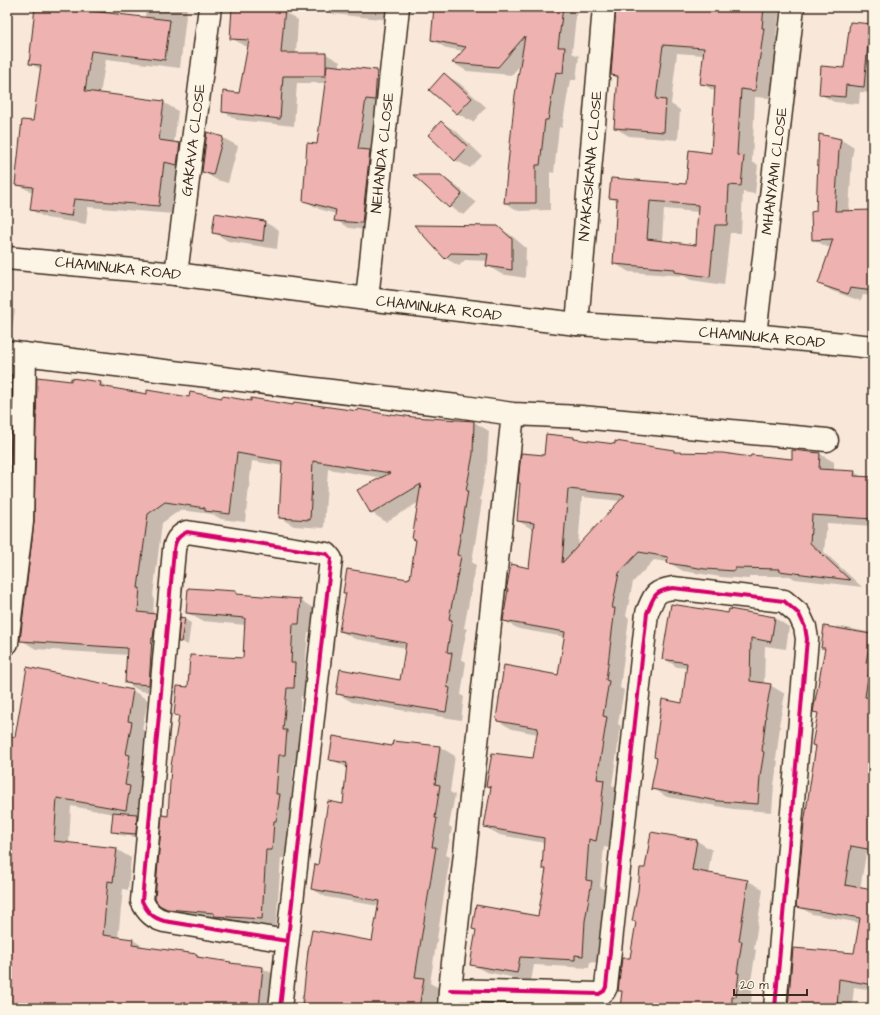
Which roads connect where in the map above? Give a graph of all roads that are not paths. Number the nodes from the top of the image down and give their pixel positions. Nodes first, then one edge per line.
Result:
1 (210, 7) edge
2 (398, 7) edge
3 (604, 7) edge
4 (793, 7) edge
5 (7, 258) edge
6 (176, 274) junction
7 (367, 299) junction
8 (577, 324) junction
9 (755, 335) junction
10 (873, 347) edge
11 (16, 353) edge
12 (513, 414) junction
13 (827, 440) dead end
14 (14, 520) edge
15 (7, 643) edge
16 (287, 941) junction
17 (450, 999) edge
18 (280, 1008) edge
19 (775, 1008) edge

1 - 6 street, GAKAVA CLOSE
2 - 7 street, NEHANDA CLOSE
3 - 8 street, NYAKASIKANA CLOSE
4 - 9 street, MHANYAMI CLOSE
5 - 6 street, CHAMINUKA ROAD
6 - 7 street, CHAMINUKA ROAD
7 - 8 street, CHAMINUKA ROAD
8 - 9 street, CHAMINUKA ROAD
9 - 10 street, CHAMINUKA ROAD
11 - 12 street
11 - 14 street
12 - 13 street
12 - 17 street
14 - 15 street
16 - 16 street
16 - 18 street
17 - 19 street

